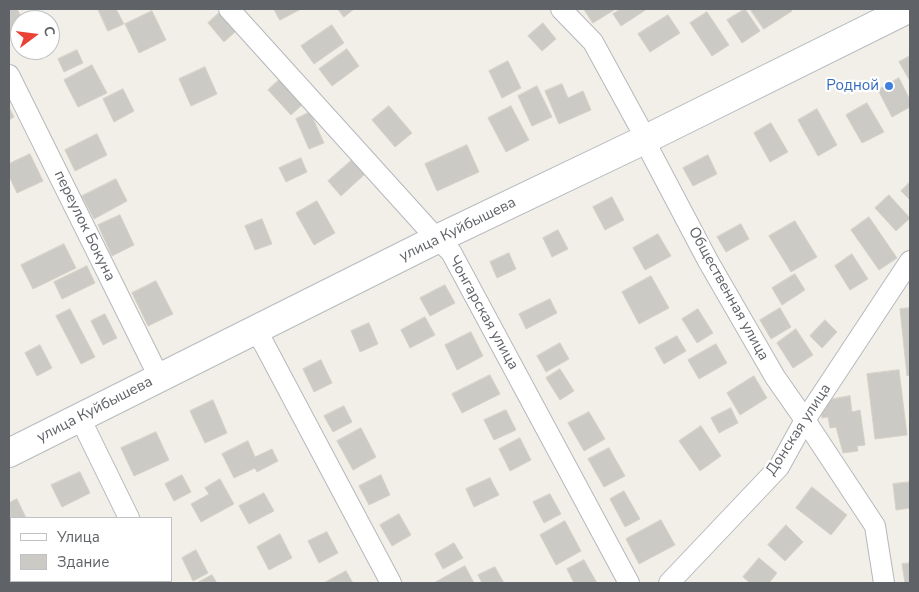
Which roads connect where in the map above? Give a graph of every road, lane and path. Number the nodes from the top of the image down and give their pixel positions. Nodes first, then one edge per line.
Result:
1 (229, 9) edge
2 (561, 9) edge
3 (908, 9) edge
4 (9, 75) edge
5 (646, 140) junction
6 (437, 239) junction
7 (910, 261) edge
8 (255, 330) junction
9 (159, 377) junction
10 (80, 418) junction
11 (805, 420) junction
12 (9, 453) edge
13 (129, 517) edge
14 (391, 583) edge
15 (629, 583) edge
16 (669, 583) edge
17 (884, 583) edge

1 - 6 street, Чонгарская улица
2 - 5 street, Общественная улица
3 - 5 main road, улица Куйбышева
4 - 9 street, переулок Бокуна
5 - 6 main road, улица Куйбышева
5 - 11 street, Общественная улица
6 - 8 main road, улица Куйбышева
6 - 15 street, Чонгарская улица
7 - 11 street, Донская улица
8 - 9 main road, улица Куйбышева
8 - 14 street
9 - 10 main road, улица Куйбышева
10 - 12 main road, улица Куйбышева
10 - 13 street
11 - 16 street, Донская улица
11 - 17 street, Общественная улица

